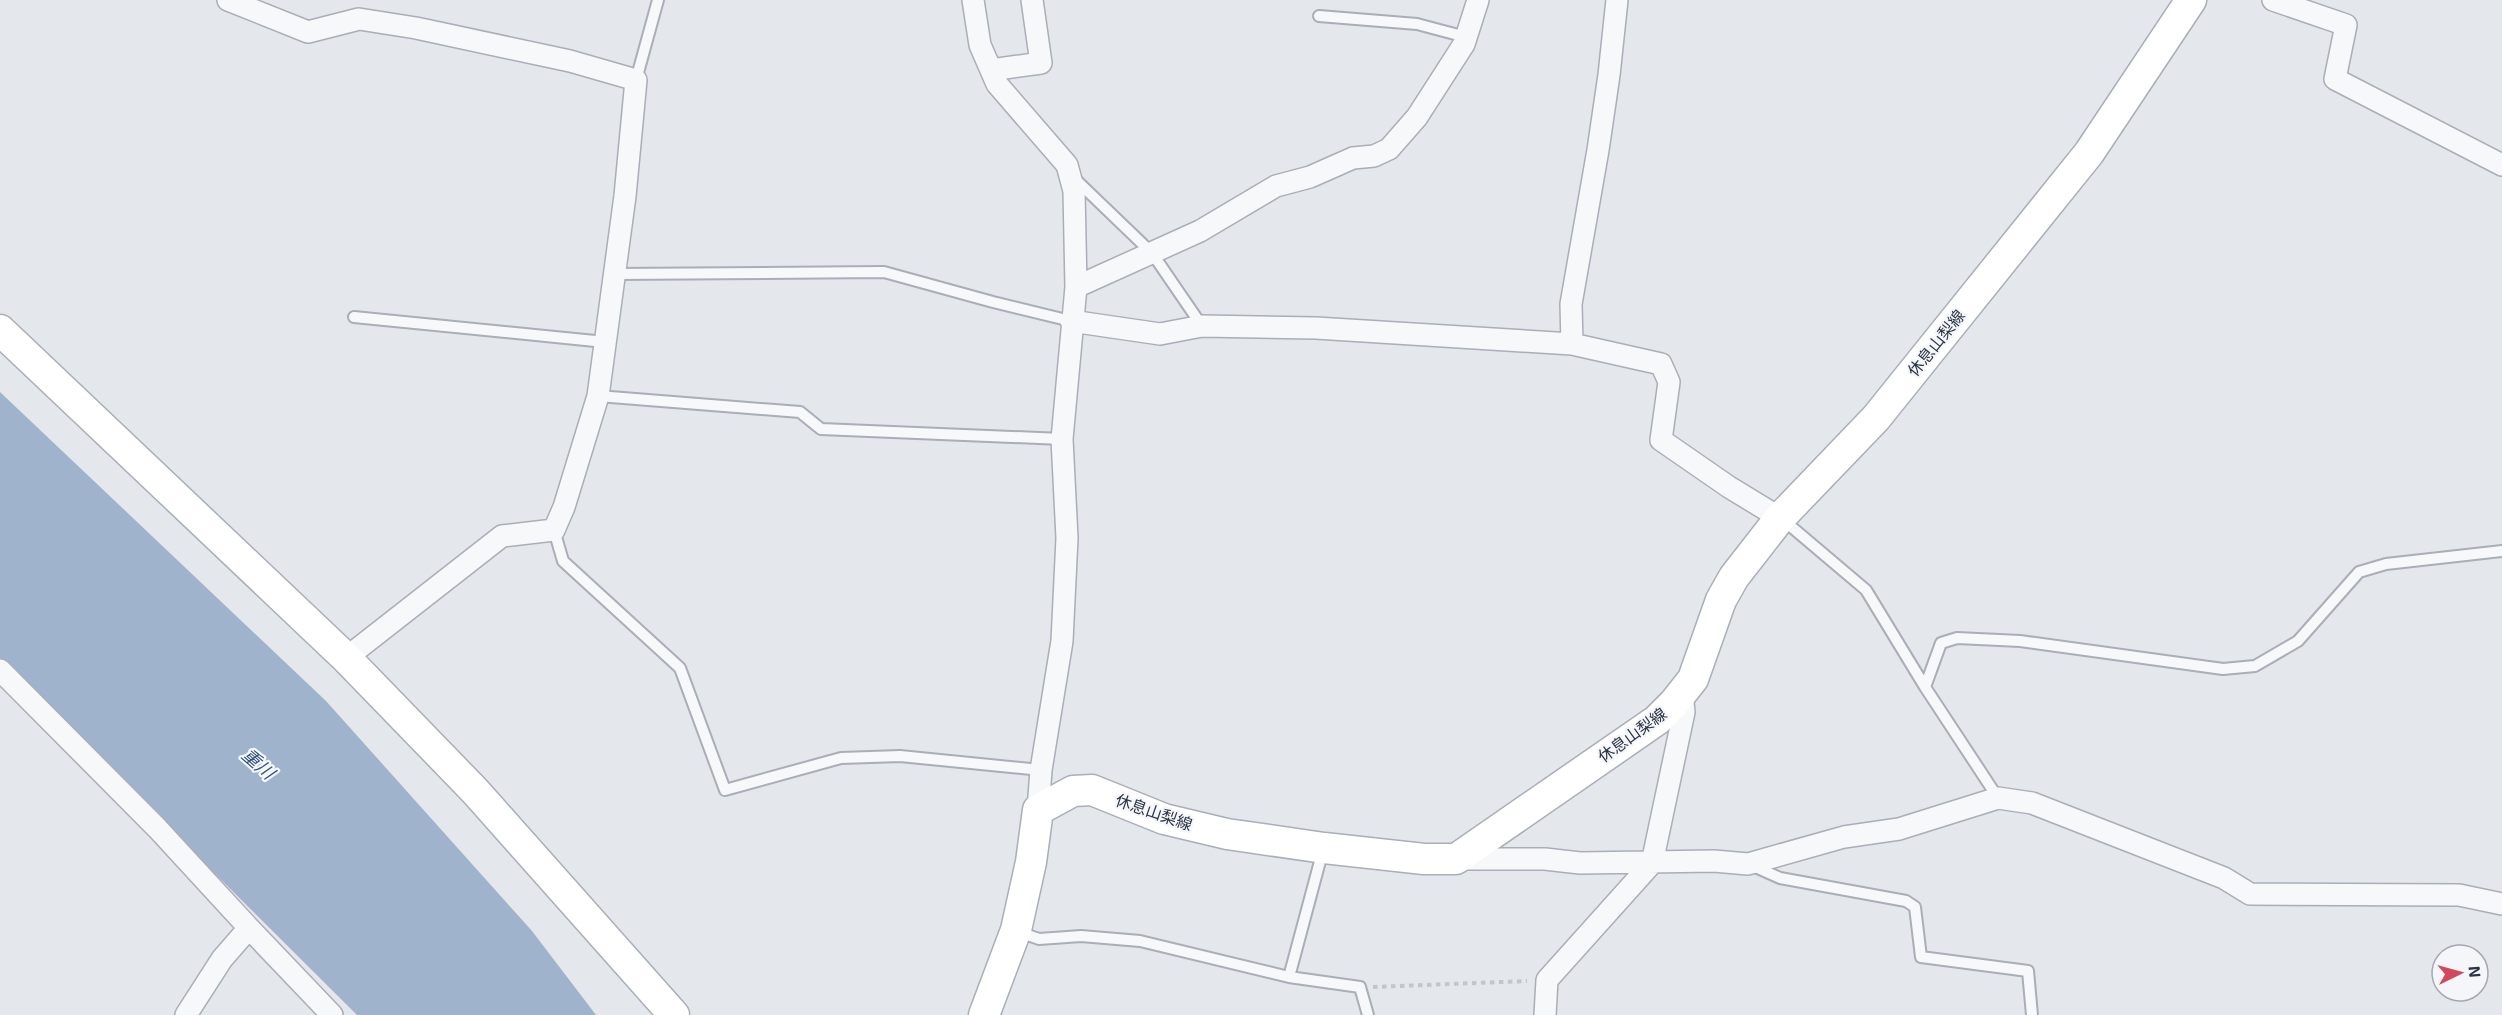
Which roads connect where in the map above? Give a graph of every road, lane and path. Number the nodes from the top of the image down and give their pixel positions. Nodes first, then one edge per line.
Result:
1 (228, 0) edge
2 (658, 0) edge
3 (973, 0) edge
4 (1032, 0) edge
5 (1478, 0) edge
6 (1617, 0) edge
7 (2191, 0) edge
8 (2273, 0) edge
9 (1319, 16) dead end
10 (1466, 37) junction
11 (991, 70) junction
12 (636, 81) junction
13 (2502, 165) edge
14 (1069, 173) junction
15 (1152, 253) junction
16 (614, 274) junction
17 (1076, 287) junction
18 (354, 317) dead end
19 (1071, 321) junction
20 (1202, 326) junction
21 (0, 330) edge
22 (605, 342) junction
23 (1572, 345) junction
24 (598, 396) junction
25 (1062, 439) junction
26 (1780, 518) junction
27 (554, 530) junction
28 (2502, 551) edge
29 (346, 658) junction
30 (0, 670) edge
31 (1926, 687) junction
32 (1682, 693) junction
33 (1041, 770) junction
34 (1998, 798) junction
35 (1038, 810) junction
36 (1324, 848) junction
37 (1456, 859) junction
38 (1652, 863) junction
39 (1748, 864) junction
40 (2502, 904) edge
41 (249, 928) junction
42 (1016, 930) junction
43 (1289, 977) junction
44 (1547, 980) junction
45 (1360, 987) junction
46 (186, 1015) edge
47 (332, 1015) edge
48 (674, 1015) edge
49 (984, 1015) edge
50 (1368, 1015) edge
51 (1545, 1015) edge
52 (2032, 1015) edge

1 - 12 street
2 - 12 lane
3 - 11 street
4 - 11 street
5 - 10 street
6 - 23 street
7 - 26 main road, 休息山梨線
8 - 13 street
9 - 10 lane
10 - 15 street
11 - 14 street
12 - 16 street
14 - 15 lane
14 - 17 street
15 - 17 street
15 - 20 lane
16 - 19 lane
16 - 22 street
17 - 19 street
18 - 22 lane
19 - 20 street
19 - 25 street
20 - 23 street
21 - 29 main road
22 - 24 street
23 - 26 street
24 - 25 lane
24 - 27 street
25 - 33 street
26 - 31 lane
26 - 32 main road, 休息山梨線
27 - 29 street
27 - 33 lane
28 - 31 lane
29 - 48 main road
30 - 41 street
31 - 34 lane
32 - 37 main road, 休息山梨線
32 - 38 street
33 - 35 street
34 - 39 street
34 - 40 street
35 - 36 main road, 休息山梨線
35 - 42 main road
36 - 37 main road, 休息山梨線
36 - 43 lane
37 - 38 street
38 - 39 street
38 - 44 street
39 - 52 lane
41 - 46 street
41 - 47 street
42 - 43 lane
42 - 49 main road
43 - 45 lane
44 - 45 path
44 - 51 street
45 - 50 lane

